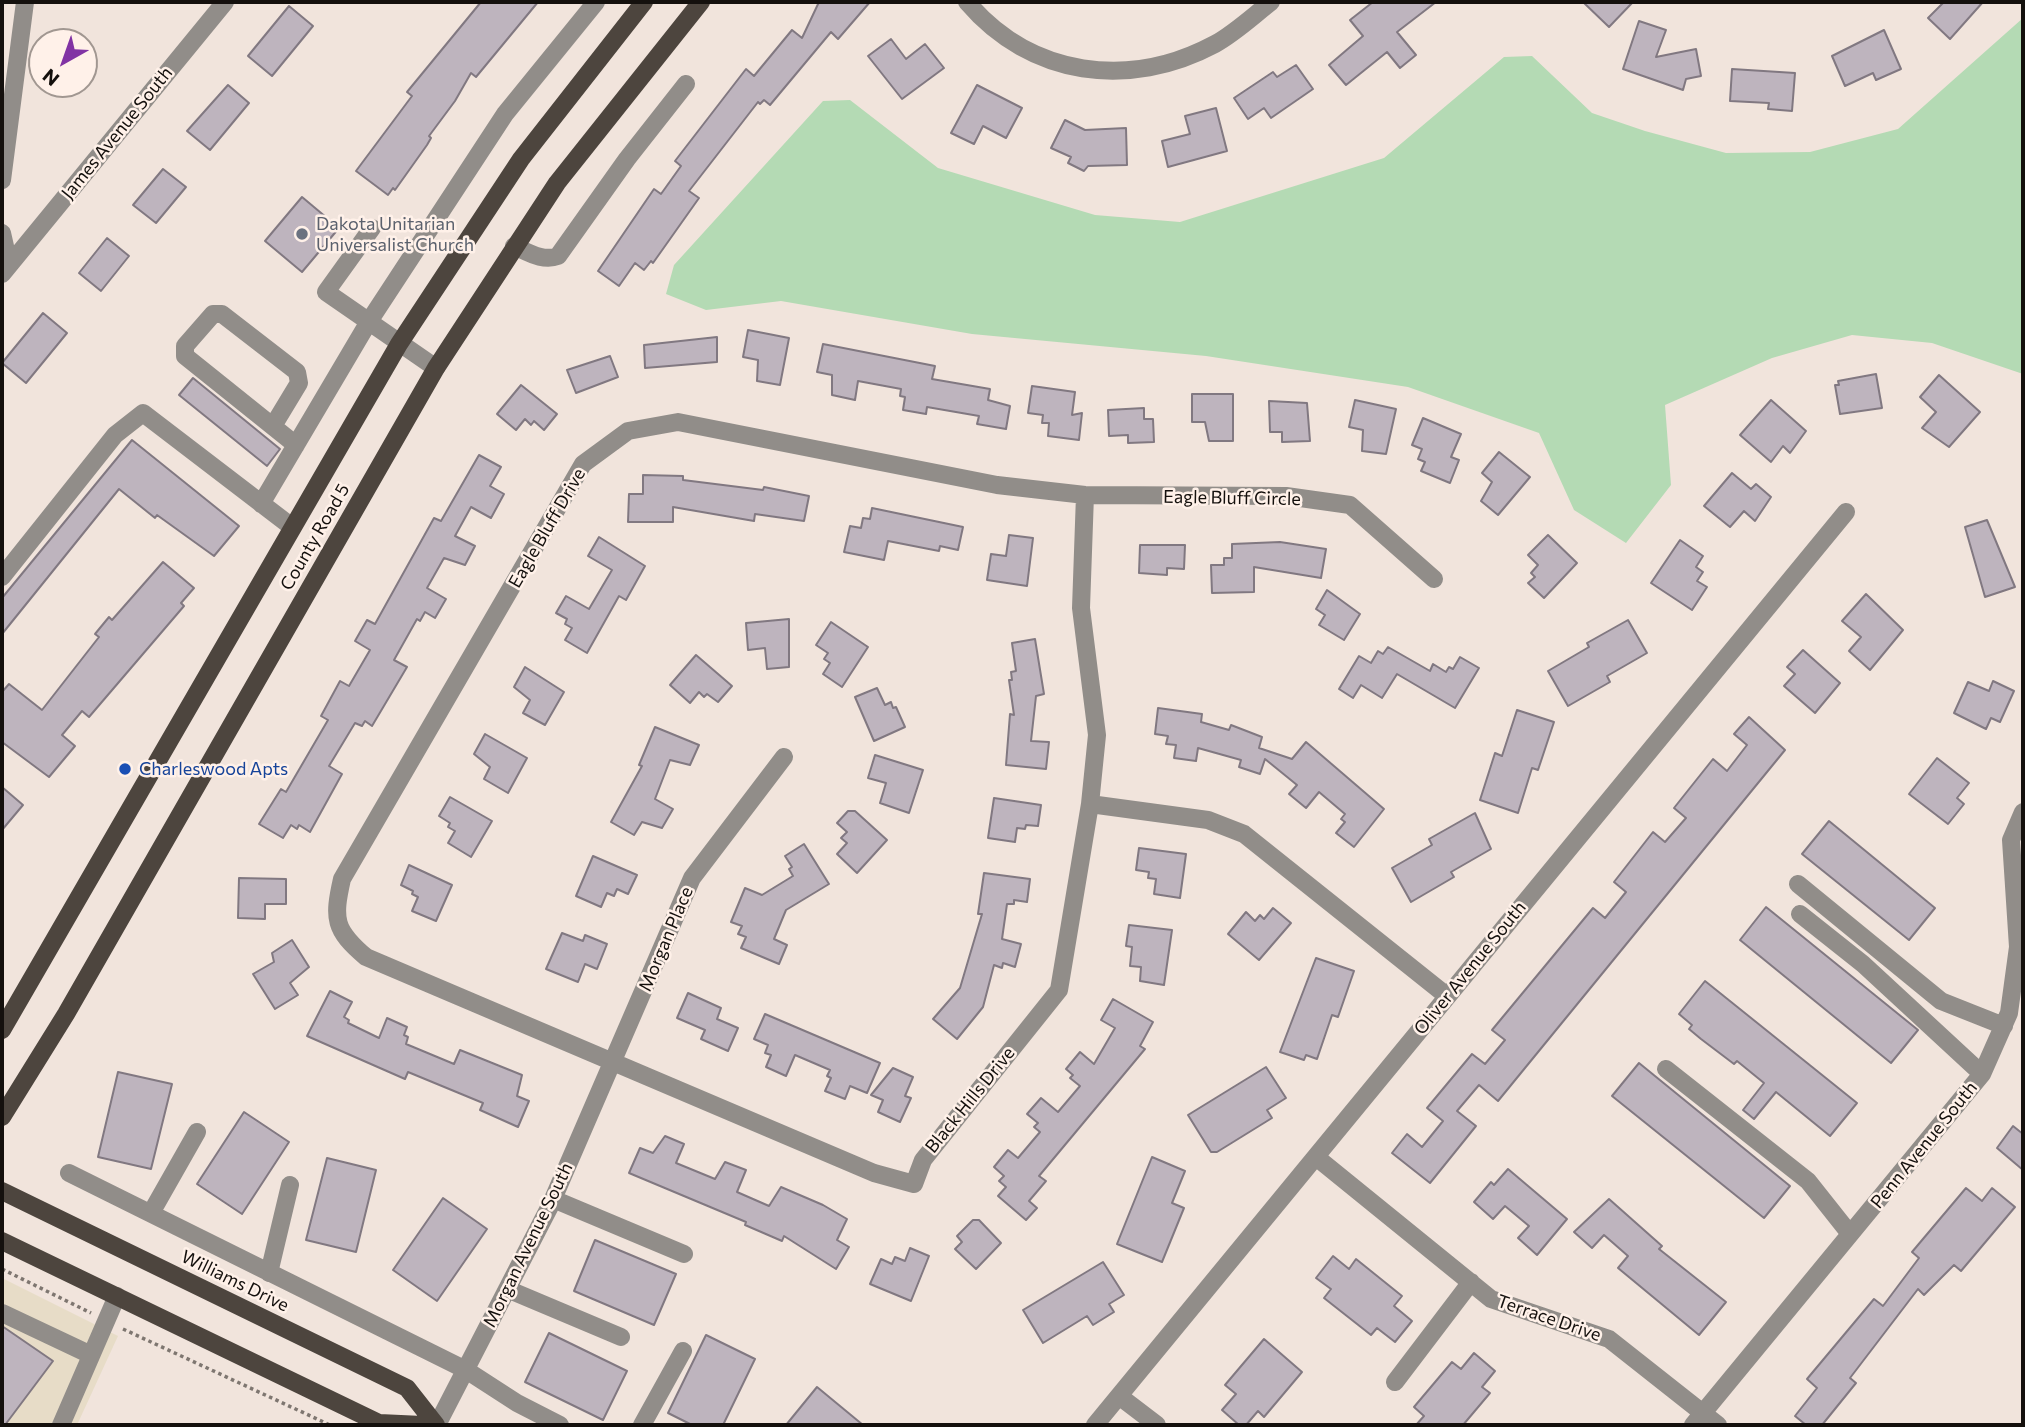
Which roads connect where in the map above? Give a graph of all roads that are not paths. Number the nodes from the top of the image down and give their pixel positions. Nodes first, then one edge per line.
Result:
1 (25, 2) edge
2 (225, 2) edge
3 (596, 2) edge
4 (645, 2) edge
5 (701, 2) edge
6 (967, 2) edge
7 (1271, 2) edge
8 (686, 84) dead end
9 (2, 180) edge
10 (372, 228) dead end
11 (2, 233) edge
12 (514, 246) junction
13 (6, 269) edge
14 (368, 323) junction
15 (399, 344) junction
16 (436, 368) junction
17 (273, 426) junction
18 (296, 445) junction
19 (1086, 495) junction
20 (261, 504) junction
21 (1846, 512) dead end
22 (292, 527) junction
23 (2, 577) edge
24 (1434, 579) dead end
25 (784, 757) dead end
26 (1090, 804) junction
27 (2023, 812) edge
28 (1798, 884) dead end
29 (1800, 914) dead end
30 (345, 939) joint
31 (2021, 946) edge
32 (1447, 996) junction
33 (2004, 1026) junction
34 (2, 1030) edge
35 (613, 1062) junction
36 (1666, 1069) dead end
37 (1982, 1074) junction
38 (2, 1117) edge
39 (197, 1132) dead end
40 (1316, 1157) junction
41 (69, 1173) dead end
42 (290, 1185) dead end
43 (2, 1191) edge
44 (553, 1199) junction
45 (151, 1213) junction
46 (1850, 1234) junction
47 (2, 1241) edge
48 (684, 1254) dead end
49 (269, 1273) junction
50 (1471, 1283) junction
51 (507, 1289) junction
52 (117, 1296) junction
53 (2, 1313) edge
54 (621, 1337) dead end
55 (682, 1351) dead end
56 (91, 1355) junction
57 (466, 1370) junction
58 (1395, 1382) dead end
59 (1119, 1396) junction
60 (1698, 1419) edge
61 (61, 1425) edge
62 (422, 1425) edge
63 (437, 1425) edge
64 (559, 1425) edge
65 (642, 1425) edge
66 (1095, 1425) edge
67 (1157, 1425) edge
68 (1718, 1425) edge

1 - 9 street
2 - 13 street, James Avenue South
3 - 14 street
4 - 15 main road, County Road 5
5 - 12 main road, County Road 5
6 - 7 street
8 - 12 street
10 - 14 street
11 - 13 street
12 - 16 main road, County Road 5
14 - 15 street
14 - 18 street
15 - 16 street
15 - 22 main road, County Road 5
16 - 38 main road, County Road 5
17 - 17 street
17 - 18 street
18 - 20 street
19 - 24 street, Eagle Bluff Circle
19 - 26 street, Black Hills Drive
19 - 30 street, Eagle Bluff Drive
20 - 22 street
20 - 23 street
21 - 32 street, Oliver Avenue South
22 - 34 main road, County Road 5
25 - 35 street, Morgan Place
26 - 32 street
26 - 35 street, Black Hills Drive
27 - 31 street, Penn Avenue South
28 - 33 street
29 - 37 street
30 - 35 street, Black Hills Drive
31 - 33 street, Penn Avenue South
32 - 40 street, Oliver Avenue South
33 - 37 street, Penn Avenue South
35 - 44 street, Morgan Avenue South
36 - 46 street
37 - 46 street, Penn Avenue South
39 - 45 street
40 - 50 street, Terrace Drive
40 - 59 street, Oliver Avenue South
41 - 45 street
42 - 49 street
43 - 63 main road, Williams Drive
44 - 48 street
44 - 51 street, Morgan Avenue South
45 - 49 street
46 - 60 street, Penn Avenue South
47 - 52 main road
49 - 57 street
50 - 58 street
50 - 60 street, Terrace Drive
51 - 54 street
51 - 57 street, Morgan Avenue South
52 - 56 street
52 - 62 main road
53 - 56 street
55 - 65 street
56 - 61 street
57 - 63 street, Morgan Avenue South
57 - 64 street
59 - 66 street, Oliver Avenue South
59 - 67 street
60 - 68 street, Terrace Drive

